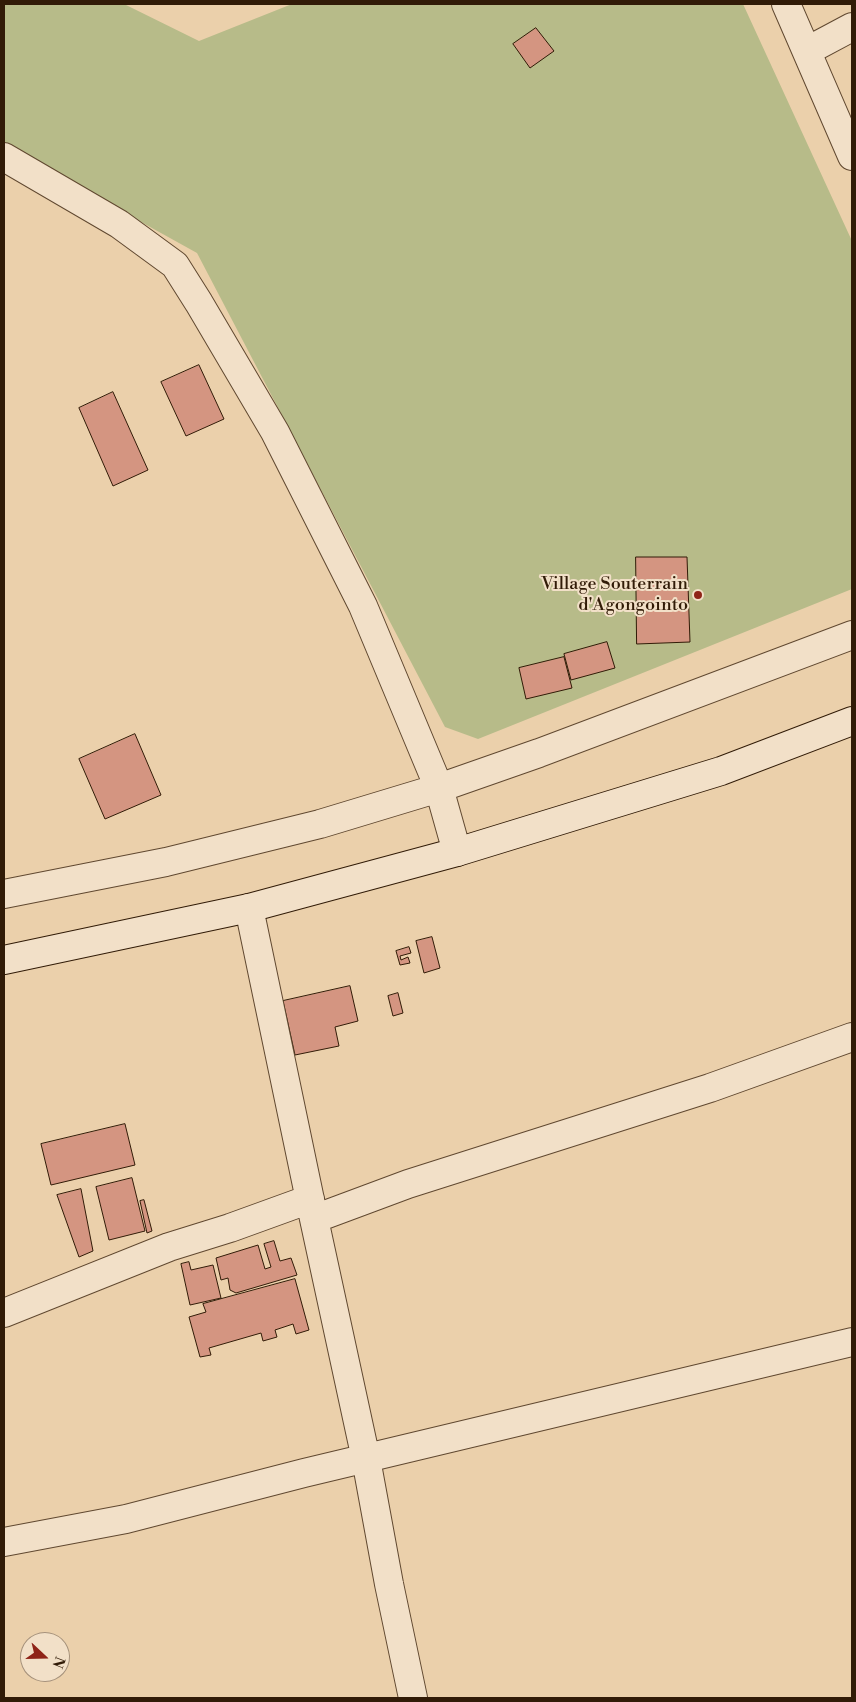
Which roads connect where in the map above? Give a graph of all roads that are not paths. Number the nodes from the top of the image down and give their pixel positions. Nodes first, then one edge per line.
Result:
1 (786, 4) edge
2 (852, 27) edge
3 (807, 51) junction
4 (852, 156) edge
5 (4, 157) edge
6 (852, 635) edge
7 (852, 721) edge
8 (439, 788) junction
9 (457, 852) junction
10 (4, 894) edge
11 (249, 908) junction
12 (4, 960) edge
13 (852, 1037) edge
14 (312, 1209) junction
15 (4, 1313) edge
16 (852, 1342) edge
17 (366, 1458) junction
18 (4, 1542) edge
19 (414, 1698) edge

1 - 3 street
2 - 3 street
3 - 4 street
5 - 8 street
6 - 8 street
7 - 9 street
8 - 9 street
8 - 10 street
9 - 11 street
11 - 12 street
11 - 14 street
13 - 14 street
14 - 15 street
14 - 17 street
16 - 17 street
17 - 18 street
17 - 19 street

